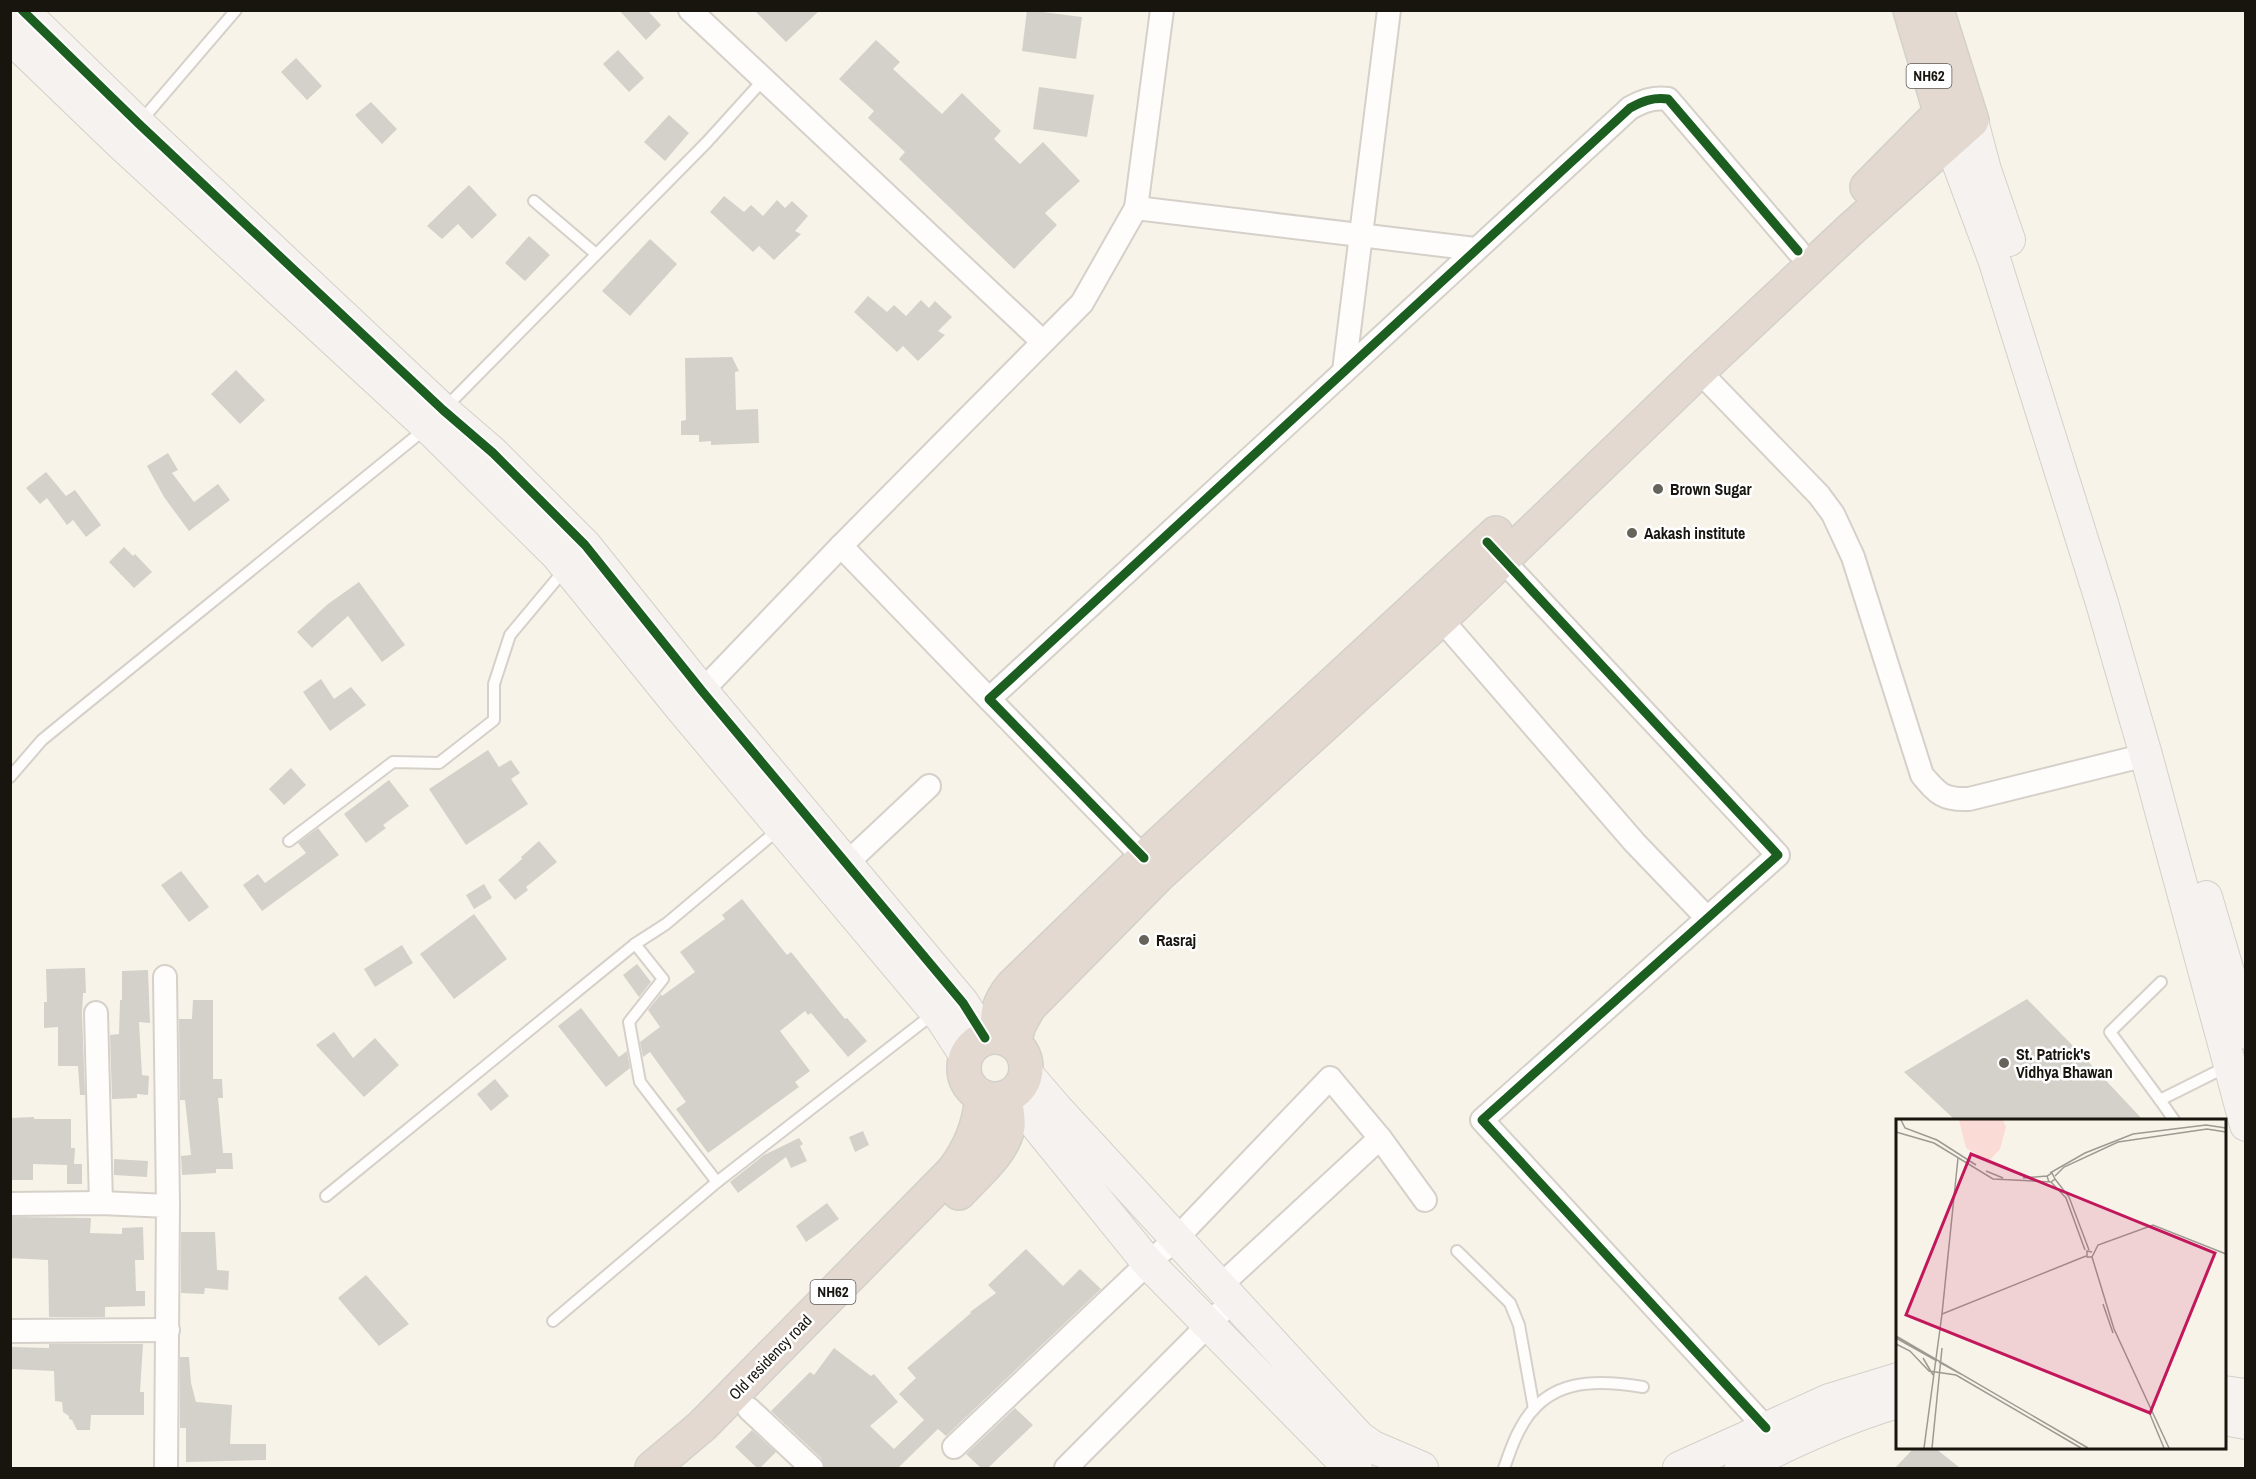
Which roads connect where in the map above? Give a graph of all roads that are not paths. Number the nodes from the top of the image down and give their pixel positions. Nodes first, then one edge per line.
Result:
1 (22, 10) edge
2 (236, 10) edge
3 (690, 10) edge
4 (1162, 10) edge
5 (1389, 10) edge
6 (1910, 10) edge
7 (1937, 10) edge
8 (10, 37) edge
9 (764, 79) junction
10 (1956, 117) junction
11 (129, 133) junction
12 (534, 201) dead end
13 (1136, 208) junction
14 (1360, 236) junction
15 (1475, 249) junction
16 (1798, 251) junction
17 (596, 254) junction
18 (1043, 342) junction
19 (1344, 371) junction
20 (1699, 371) junction
21 (435, 418) junction
22 (841, 546) junction
23 (1494, 550) junction
24 (576, 556) junction
25 (1441, 619) junction
26 (702, 691) junction
27 (989, 699) junction
28 (2146, 755) junction
29 (10, 777) edge
30 (929, 786) dead end
31 (792, 818) junction
32 (289, 841) dead end
33 (1144, 858) junction
34 (847, 863) junction
35 (1707, 918) junction
36 (635, 944) junction
37 (165, 977) dead end
38 (2161, 982) dead end
39 (935, 1012) junction
40 (96, 1013) dead end
41 (2246, 1034) edge
42 (2229, 1065) junction
43 (998, 1067) junction
44 (2160, 1100) junction
45 (2173, 1119) edge
46 (2246, 1125) edge
47 (1380, 1138) junction
48 (717, 1182) junction
49 (326, 1196) dead end
50 (1425, 1200) dead end
51 (101, 1203) junction
52 (10, 1204) edge
53 (168, 1206) junction
54 (1176, 1239) junction
55 (1457, 1251) dead end
56 (1148, 1263) junction
57 (1226, 1293) junction
58 (553, 1321) dead end
59 (1208, 1325) junction
60 (168, 1330) junction
61 (10, 1331) edge
62 (1896, 1380) edge
63 (1643, 1387) dead end
64 (2226, 1392) edge
65 (2246, 1395) edge
66 (1896, 1403) edge
67 (749, 1409) junction
68 (1534, 1409) junction
69 (2226, 1419) edge
70 (2246, 1423) edge
71 (1766, 1428) junction
72 (954, 1447) dead end
73 (1346, 1458) edge
74 (166, 1468) edge
75 (652, 1468) edge
76 (686, 1468) edge
77 (812, 1468) edge
78 (1066, 1468) edge
79 (1422, 1468) edge
80 (1504, 1468) edge
81 (1679, 1468) edge
82 (1741, 1468) edge

1 - 11 street
2 - 11 lane
3 - 9 street
4 - 13 street
5 - 14 street
6 - 10 highway, NH62
7 - 10 highway, NH62
8 - 11 street
9 - 17 lane
9 - 18 street
10 - 16 highway, NH62
10 - 20 highway, NH62
10 - 28 street
10 - 41 street
11 - 21 street
12 - 17 lane
13 - 14 street
13 - 18 street
14 - 15 street
14 - 19 street
15 - 16 street
15 - 19 street
16 - 23 highway, NH62
17 - 21 lane
18 - 22 street
19 - 27 street
20 - 23 highway, NH62
20 - 28 street
21 - 24 street
21 - 29 lane
22 - 26 street
22 - 27 street
23 - 25 highway, NH62
23 - 33 highway, NH62
23 - 35 street
24 - 26 street
24 - 31 street
24 - 32 lane
25 - 35 street
25 - 43 highway, NH62
26 - 31 street
27 - 33 street
28 - 42 street
30 - 34 street
31 - 34 street
31 - 36 lane
31 - 39 street
33 - 43 highway, NH62
34 - 43 street
35 - 71 street
36 - 48 lane
36 - 49 lane
37 - 53 street
38 - 44 lane
39 - 43 street
39 - 48 lane
40 - 51 street
42 - 44 lane
42 - 46 street
43 - 54 street
43 - 56 street
43 - 67 highway, Old residency road / NH62
43 - 75 highway, Old residency road / NH62
44 - 45 lane
47 - 50 street
47 - 54 street
47 - 57 street
48 - 58 lane
51 - 52 street
51 - 53 street
53 - 60 street
54 - 56 street
54 - 57 street
55 - 68 lane
56 - 59 street
56 - 72 street
57 - 59 street
57 - 73 street
59 - 73 street
59 - 78 street
60 - 61 street
60 - 74 street
62 - 71 street
63 - 68 lane
64 - 65 street
66 - 82 street
67 - 76 highway, Old residency road / NH62
67 - 77 street
68 - 80 lane
69 - 70 street
71 - 81 street
73 - 79 street

